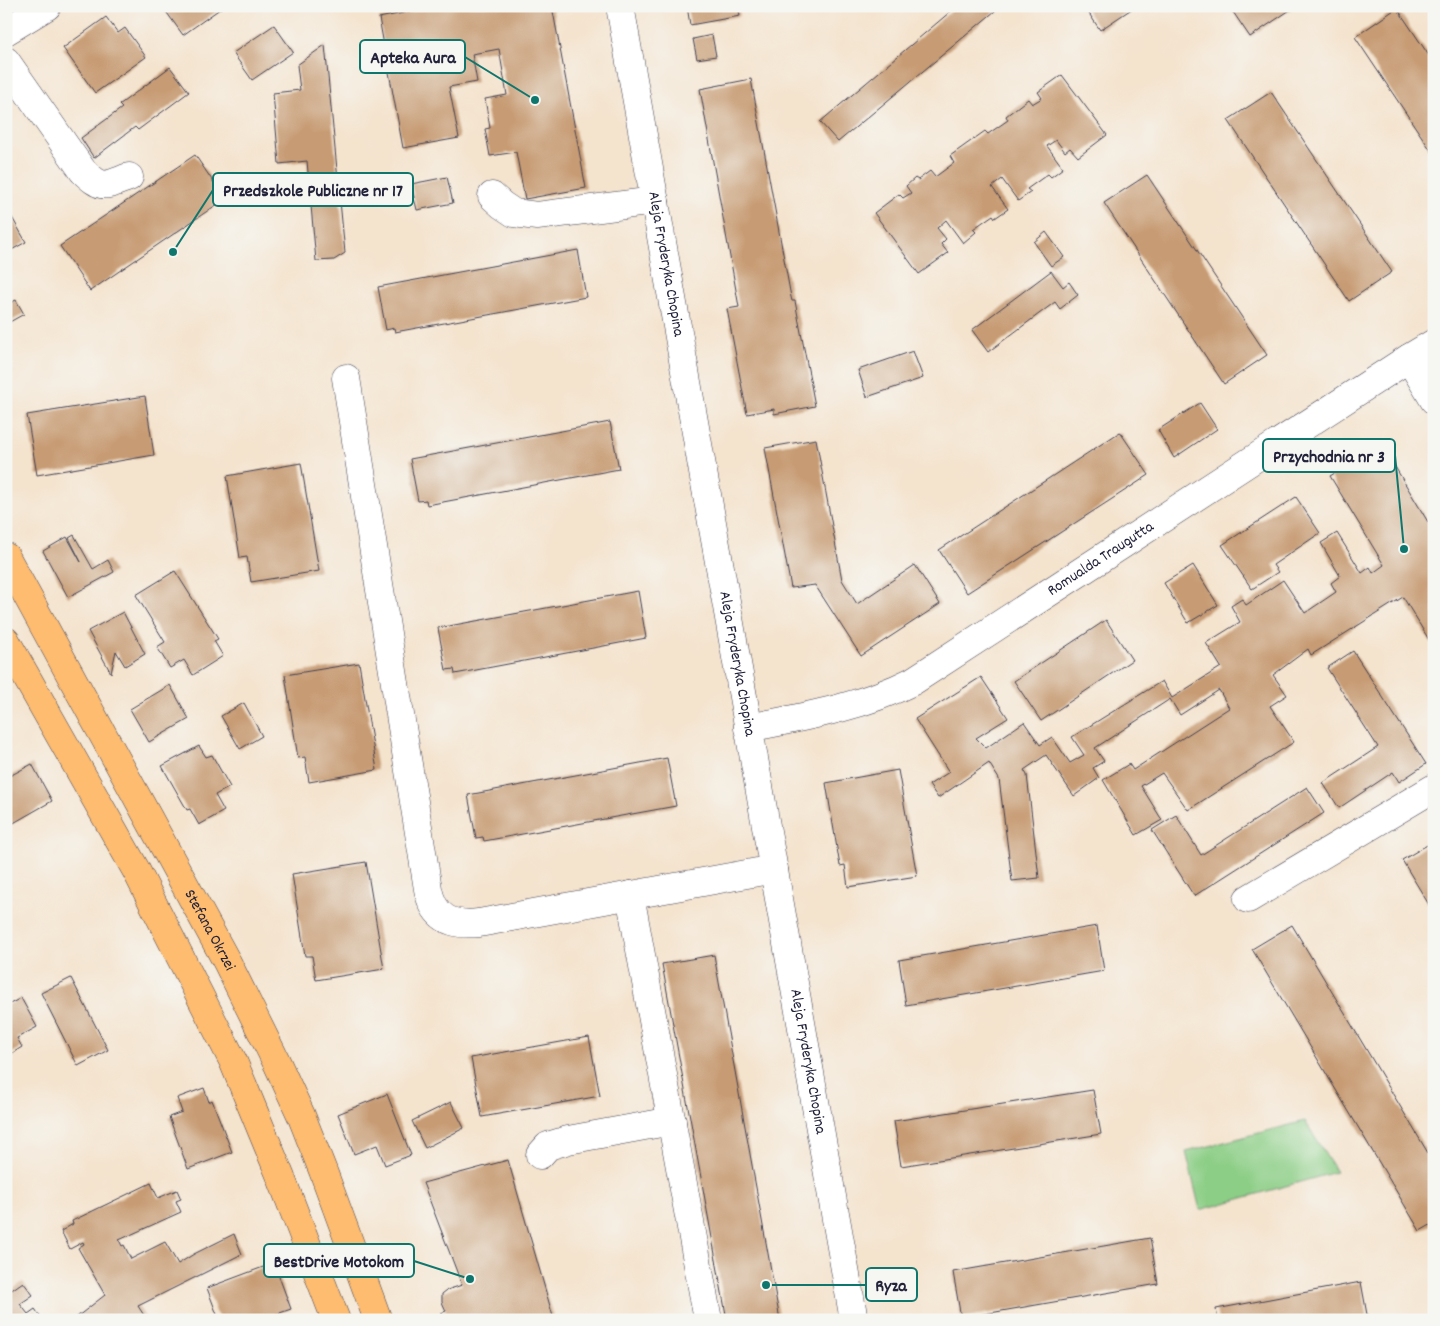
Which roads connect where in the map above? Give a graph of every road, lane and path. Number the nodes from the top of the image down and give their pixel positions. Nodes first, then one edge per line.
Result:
1 (47, 6) edge
2 (620, 6) edge
3 (6, 31) edge
4 (6, 61) edge
5 (129, 177) dead end
6 (492, 196) dead end
7 (655, 201) junction
8 (1434, 343) edge
9 (1409, 358) junction
10 (346, 378) dead end
11 (1434, 400) edge
12 (6, 557) edge
13 (6, 641) edge
14 (748, 728) junction
15 (1434, 788) edge
16 (774, 869) junction
17 (630, 895) junction
18 (1248, 899) dead end
19 (672, 1121) junction
20 (540, 1155) dead end
21 (336, 1320) edge
22 (378, 1320) edge
23 (708, 1320) edge
24 (854, 1320) edge

1 - 3 street
2 - 7 street, Aleja Fryderyka Chopina
4 - 5 street
6 - 7 street
7 - 14 street, Aleja Fryderyka Chopina
8 - 9 street, Romualda Traugutta
9 - 11 street
9 - 14 street, Romualda Traugutta
10 - 17 street
12 - 22 main road, Stefana Okrzei
13 - 21 main road
14 - 16 street, Aleja Fryderyka Chopina
15 - 18 street
16 - 17 street
16 - 24 street, Aleja Fryderyka Chopina
17 - 19 street
19 - 20 street
19 - 23 street

